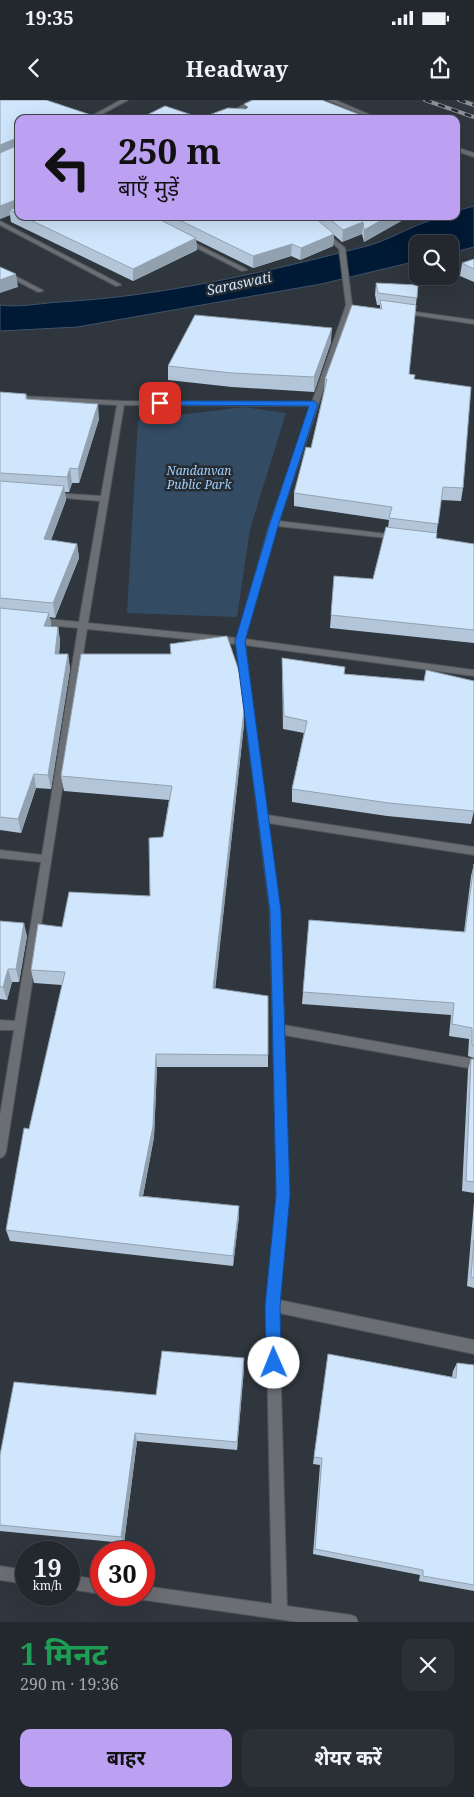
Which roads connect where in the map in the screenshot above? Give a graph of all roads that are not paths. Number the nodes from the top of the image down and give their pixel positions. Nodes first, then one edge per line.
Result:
1 (125, 100) edge
2 (256, 100) edge
3 (330, 100) edge
4 (232, 113) junction
5 (96, 115) edge
6 (228, 115) edge
7 (236, 115) edge
8 (368, 115) edge
9 (460, 150) edge
10 (474, 155) edge
11 (2, 222) edge
12 (320, 230) edge
13 (182, 239) edge
14 (0, 270) edge
15 (244, 270) dead end
16 (118, 285) dead end
17 (40, 291) dead end
18 (349, 305) junction
19 (358, 306) edge
20 (397, 312) edge
21 (474, 322) edge
22 (0, 397) edge
23 (121, 403) junction
24 (314, 404) junction
25 (48, 495) edge
26 (104, 499) junction
27 (274, 523) junction
28 (408, 538) edge
29 (28, 620) edge
30 (83, 625) junction
31 (240, 641) junction
32 (474, 673) edge
33 (263, 818) junction
34 (474, 851) edge
35 (0, 854) edge
36 (46, 859) junction
37 (0, 1025) edge
38 (20, 1026) junction
39 (279, 1029) junction
40 (474, 1064) edge
41 (0, 1152) edge
42 (272, 1306) junction
43 (474, 1347) edge
44 (0, 1573) edge
45 (15, 1575) edge
46 (155, 1595) edge
47 (280, 1612) junction
48 (351, 1622) edge

1 - 5 street
2 - 4 street
3 - 8 street
4 - 6 street
4 - 7 street
9 - 10 street
11 - 16 street
12 - 18 street
13 - 15 street
14 - 17 street
18 - 19 street
18 - 24 street
20 - 21 street
22 - 23 street
23 - 24 street
23 - 26 street
24 - 27 street
25 - 26 street
26 - 30 street
27 - 28 street
27 - 31 street
29 - 30 street
30 - 31 street
30 - 36 street
31 - 32 street
31 - 33 street
33 - 34 street
33 - 39 street
35 - 36 street
36 - 38 street
37 - 38 street
38 - 41 street
39 - 40 street
39 - 42 street
42 - 43 street
42 - 47 street
44 - 45 street
46 - 47 street
47 - 48 street

